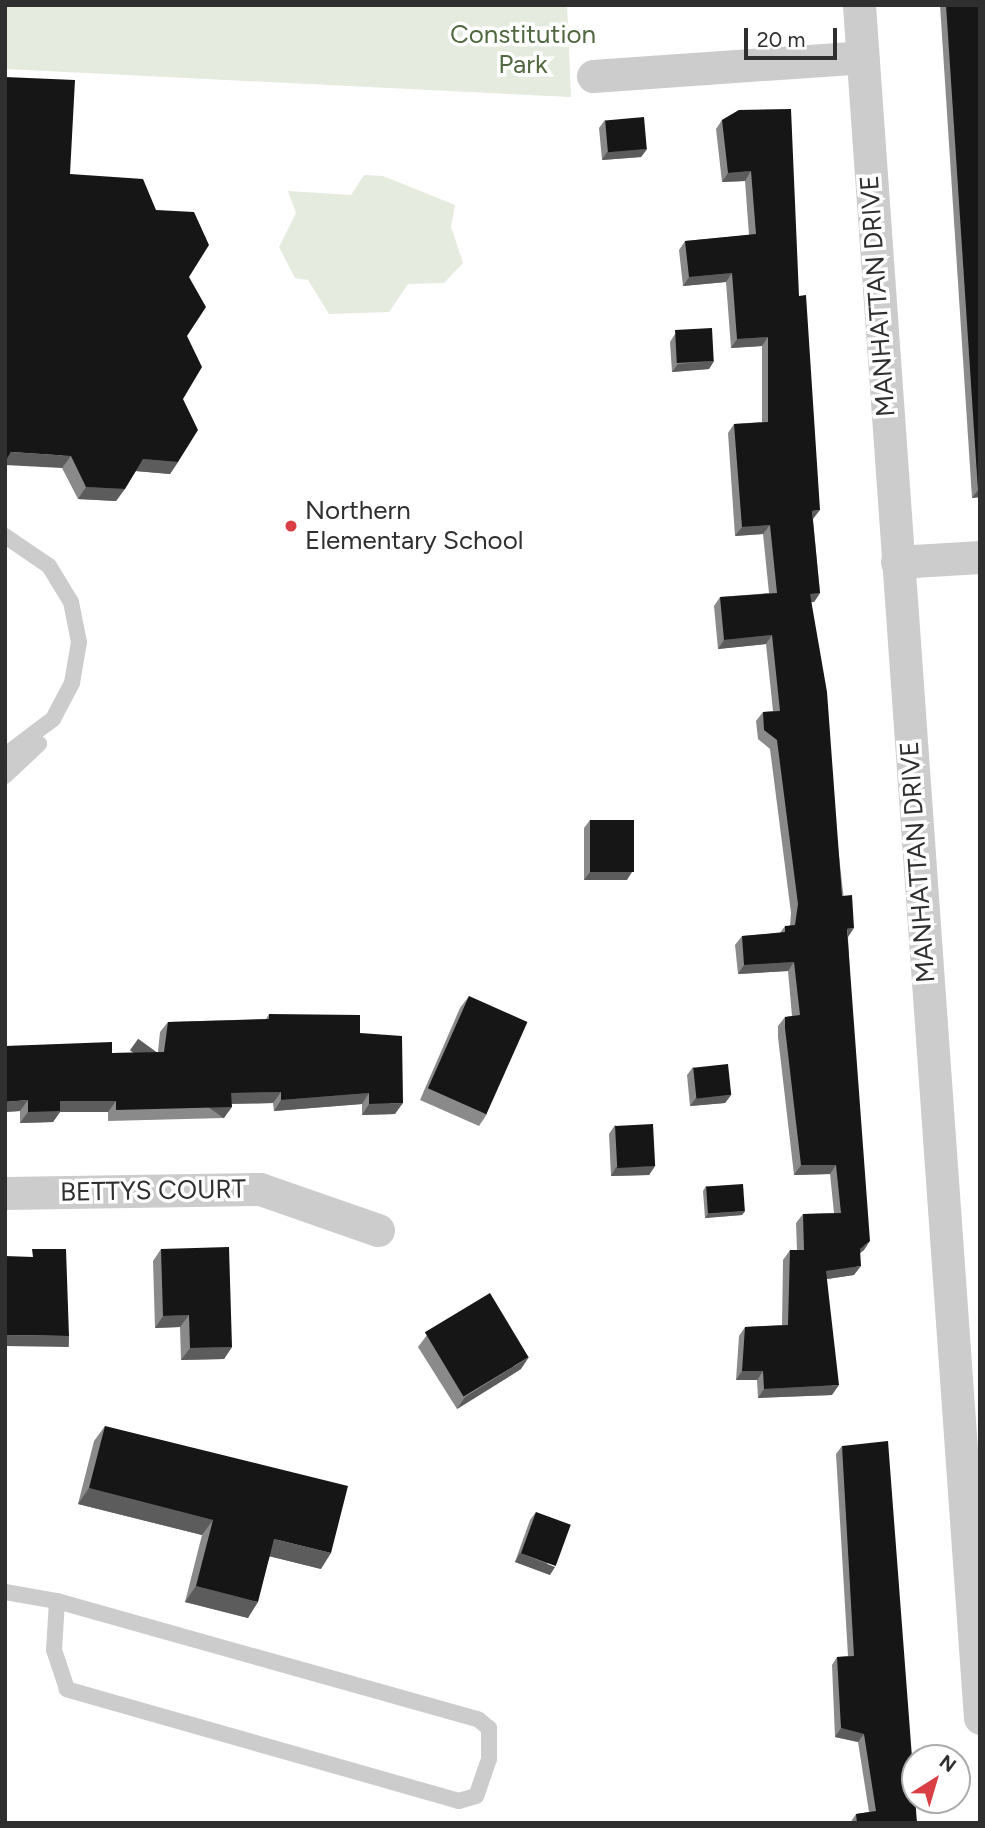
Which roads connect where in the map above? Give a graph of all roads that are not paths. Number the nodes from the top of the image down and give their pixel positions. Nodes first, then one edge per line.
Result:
1 (859, 5) edge
2 (862, 57) junction
3 (593, 76) dead end
4 (5, 536) edge
5 (980, 557) edge
6 (897, 562) junction
7 (53, 719) junction
8 (5, 755) edge
9 (5, 776) edge
10 (5, 1193) edge
11 (378, 1230) dead end
12 (5, 1592) edge
13 (57, 1601) junction
14 (980, 1718) edge

1 - 2 street, MANHATTAN DRIVE
2 - 3 street
2 - 6 street, MANHATTAN DRIVE
4 - 7 lane
5 - 6 street
6 - 14 street, MANHATTAN DRIVE
7 - 8 lane
7 - 9 lane
10 - 11 street, BETTYS COURT
12 - 13 lane
13 - 13 lane

